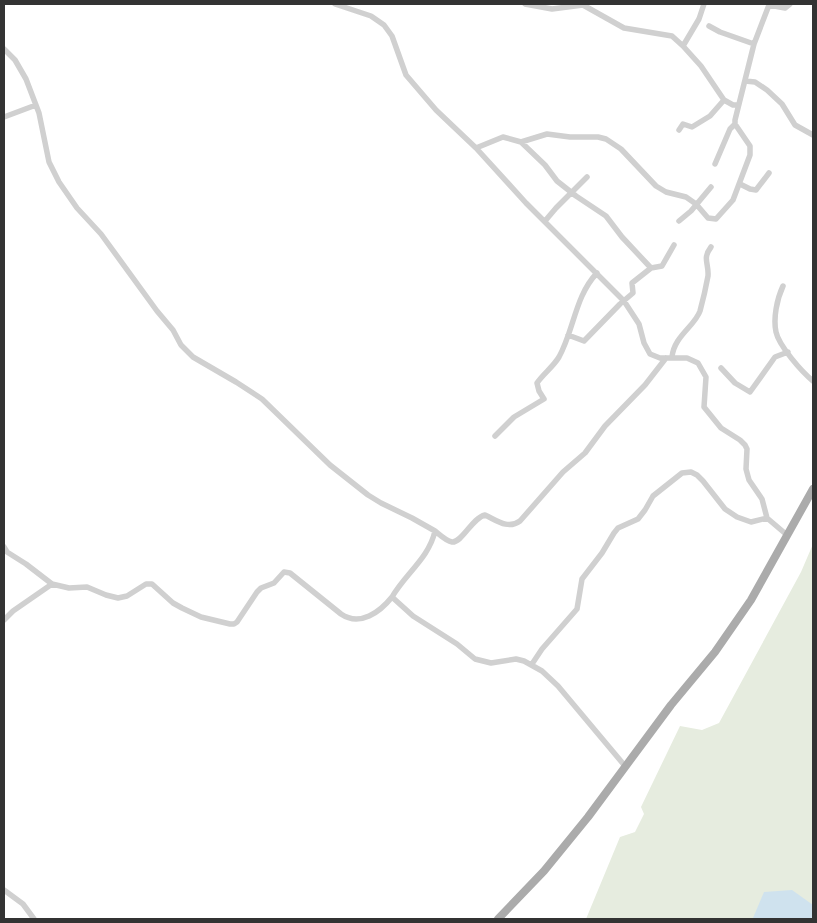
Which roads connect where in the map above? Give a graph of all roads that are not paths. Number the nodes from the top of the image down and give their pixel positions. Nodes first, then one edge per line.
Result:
1 (335, 4) edge
2 (525, 4) edge
3 (704, 4) edge
4 (790, 4) edge
5 (709, 26) dead end
6 (754, 44) junction
7 (683, 46) junction
8 (4, 49) edge
9 (744, 80) junction
10 (724, 100) junction
11 (36, 105) junction
12 (738, 105) junction
13 (4, 117) edge
14 (735, 124) junction
15 (679, 130) dead end
16 (813, 135) edge
17 (521, 142) junction
18 (476, 148) junction
19 (715, 164) dead end
20 (769, 173) dead end
21 (587, 177) dead end
22 (740, 184) junction
23 (711, 187) dead end
24 (572, 193) junction
25 (696, 204) junction
26 (546, 221) junction
27 (679, 221) dead end
28 (674, 246) dead end
29 (711, 246) dead end
30 (651, 268) junction
31 (597, 273) junction
32 (783, 286) dead end
33 (624, 301) junction
34 (568, 335) junction
35 (788, 352) junction
36 (669, 357) junction
37 (721, 368) dead end
38 (813, 381) edge
39 (494, 436) dead end
40 (813, 489) edge
41 (767, 518) junction
42 (435, 532) junction
43 (787, 534) junction
44 (4, 547) edge
45 (52, 584) junction
46 (392, 597) junction
47 (4, 620) edge
48 (532, 664) junction
49 (625, 766) junction
50 (4, 890) edge
51 (34, 919) edge
52 (498, 919) edge

1 - 18 street
2 - 7 street
3 - 7 street
4 - 6 street
5 - 6 street
6 - 9 street
7 - 10 street
8 - 11 street
9 - 12 street
9 - 16 street
10 - 12 street
10 - 15 street
11 - 13 street
11 - 42 street
12 - 14 street
14 - 19 street
14 - 22 street
17 - 18 street
17 - 24 street
17 - 25 street
18 - 26 street
20 - 22 street
21 - 24 street
22 - 25 street
23 - 25 street
24 - 26 street
24 - 30 street
25 - 27 street
26 - 31 street
28 - 30 street
29 - 36 street
30 - 33 street
31 - 33 street
31 - 34 street
32 - 35 street
33 - 34 street
33 - 36 street
34 - 39 street
35 - 37 street
35 - 38 street
36 - 41 street
36 - 42 street
40 - 43 main road
41 - 43 street
41 - 48 street
42 - 46 street
43 - 49 main road
44 - 45 street
45 - 46 street
45 - 47 street
46 - 48 street
48 - 49 street
49 - 52 main road
50 - 51 street

